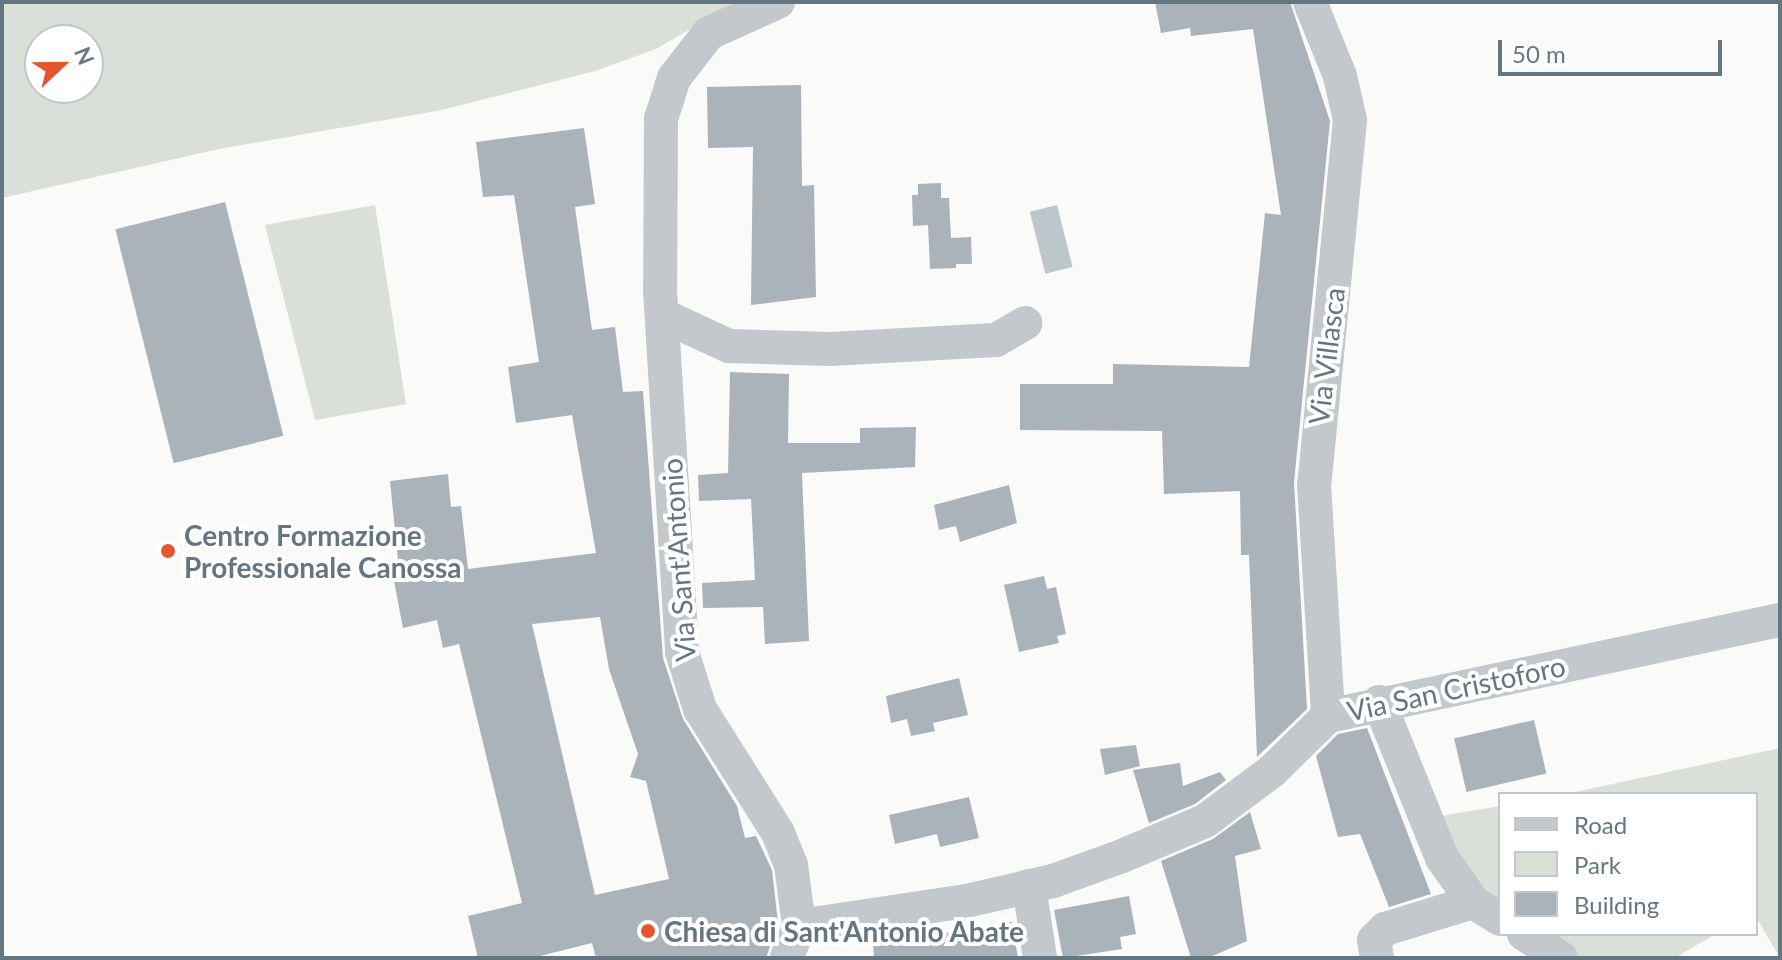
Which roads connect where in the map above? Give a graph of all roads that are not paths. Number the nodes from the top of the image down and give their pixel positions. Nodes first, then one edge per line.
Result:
1 (778, 2) edge
2 (1310, 2) edge
3 (664, 316) junction
4 (1030, 330) dead end
5 (729, 346) junction
6 (667, 371) junction
7 (1780, 620) edge
8 (1379, 702) junction
9 (1328, 716) junction
10 (1029, 886) junction
11 (1487, 910) edge
12 (799, 926) junction
13 (1527, 936) edge
14 (1559, 957) edge
15 (787, 958) edge
16 (1040, 958) edge
17 (1377, 958) edge

1 - 3 street, Via Sant'Antonio
2 - 9 street, Via Villasca
3 - 5 street
3 - 6 street, Via Sant'Antonio
4 - 5 street
5 - 6 street
6 - 12 street, Via Sant'Antonio
7 - 8 street, Via San Cristoforo
8 - 9 street, Via San Cristoforo
8 - 11 street
9 - 10 street, Via San Cristoforo
10 - 12 street, Via San Cristoforo
10 - 16 street
11 - 17 street
12 - 15 street, Via Sant'Antonio
13 - 14 street

